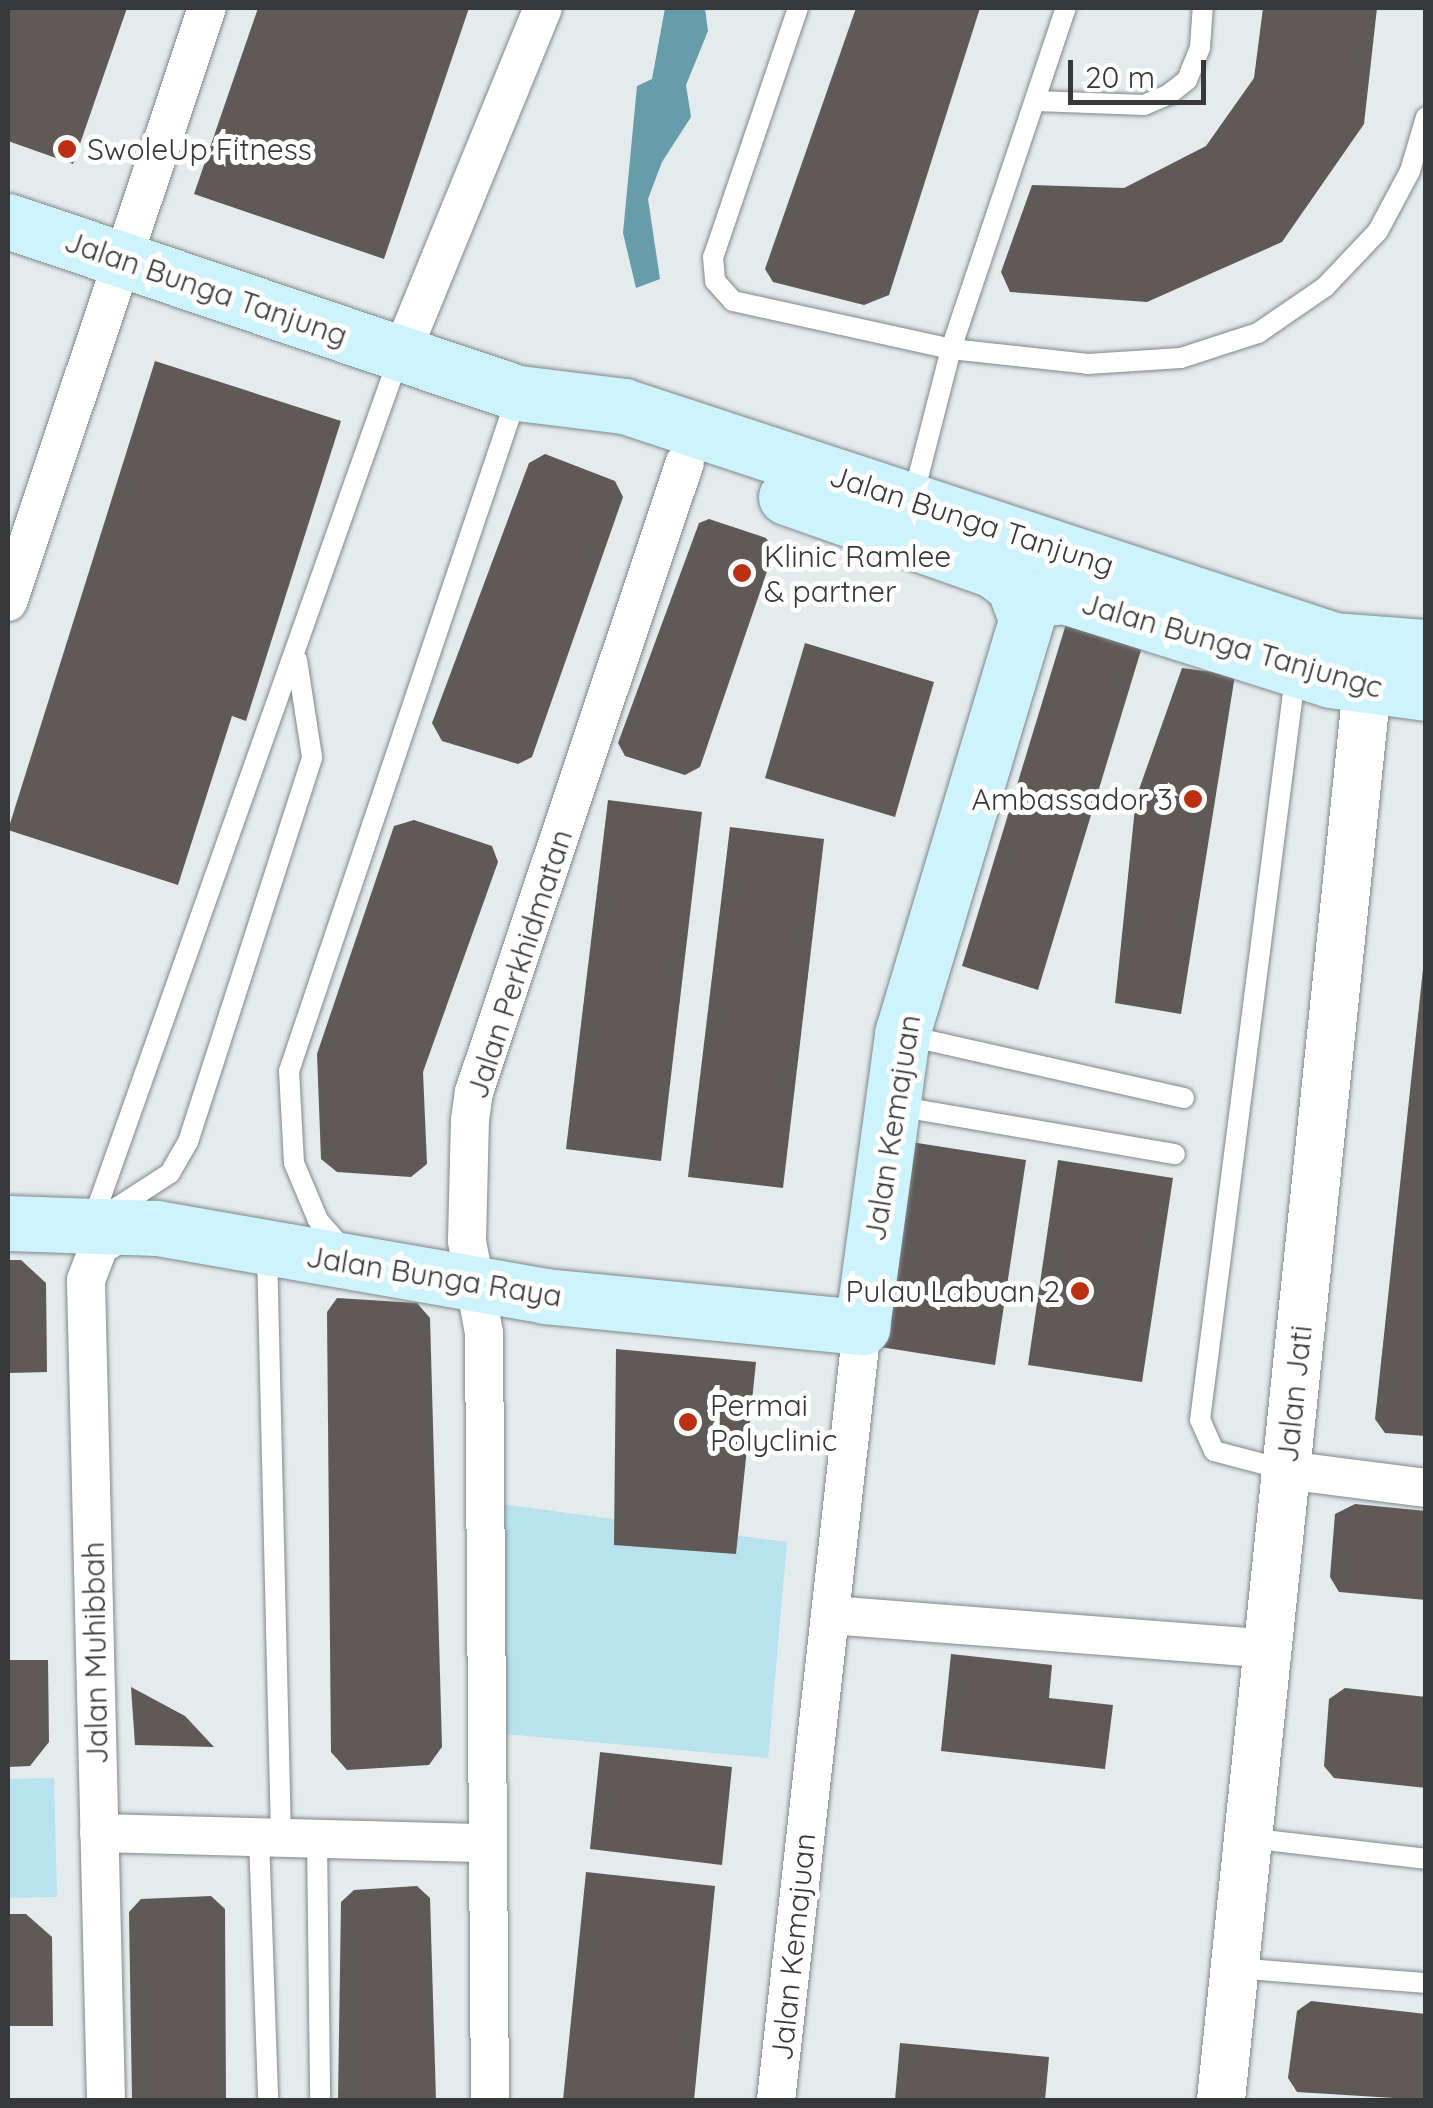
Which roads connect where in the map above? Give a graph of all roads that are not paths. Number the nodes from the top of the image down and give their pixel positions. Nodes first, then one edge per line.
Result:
1 (207, 8) edge
2 (544, 8) edge
3 (798, 8) edge
4 (1066, 8) edge
5 (1202, 8) edge
6 (1036, 101) junction
7 (1426, 117) edge
8 (8, 221) edge
9 (121, 259) junction
10 (952, 349) junction
11 (400, 354) junction
12 (518, 393) junction
13 (685, 462) junction
14 (912, 500) junction
15 (8, 602) edge
16 (1032, 608) junction
17 (1426, 647) edge
18 (296, 659) junction
19 (1296, 669) junction
20 (1367, 686) junction
21 (1426, 692) edge
22 (902, 1034) junction
23 (1184, 1098) dead end
24 (889, 1104) junction
25 (1175, 1154) dead end
26 (8, 1223) edge
27 (111, 1225) junction
28 (267, 1248) junction
29 (360, 1264) junction
30 (476, 1285) junction
31 (862, 1327) junction
32 (1286, 1470) junction
33 (1426, 1488) edge
34 (830, 1615) junction
35 (1268, 1650) junction
36 (99, 1834) junction
37 (286, 1838) junction
38 (1248, 1838) junction
39 (488, 1843) junction
40 (1426, 1859) edge
41 (1235, 1968) junction
42 (1426, 1983) edge
43 (106, 2100) edge
44 (268, 2100) edge
45 (320, 2100) edge
46 (490, 2100) edge
47 (776, 2100) edge
48 (1221, 2100) edge

1 - 9 street
2 - 11 street
3 - 10 lane
4 - 6 lane
5 - 6 lane
6 - 10 lane
7 - 10 lane
8 - 9 main road, Jalan Bunga Tanjung
9 - 11 main road, Jalan Bunga Tanjung
9 - 15 street
10 - 14 lane
11 - 12 main road, Jalan Bunga Tanjung
11 - 18 lane
12 - 13 main road, Jalan Bunga Tanjung
12 - 14 main road, Jalan Bunga Tanjung
12 - 29 lane
13 - 16 main road, Jalan Bunga Tanjung
13 - 30 street, Jalan Perkhidmatan
14 - 17 main road, Jalan Bunga Tanjung
16 - 19 main road, Jalan Bunga Tanjungc
16 - 22 main road, Jalan Kemajuan
18 - 27 lane
18 - 27 lane
19 - 20 main road, Jalan Bunga Tanjungc
19 - 32 lane
20 - 21 main road, Jalan Bunga Tanjungc
20 - 32 street, Jalan Jati
22 - 23 lane
22 - 24 main road, Jalan Kemajuan
24 - 25 lane
24 - 31 main road, Jalan Kemajuan
26 - 27 main road, Jalan Bunga Raya
27 - 28 main road, Jalan Bunga Raya
27 - 36 street, Jalan Muhibbah
28 - 29 main road, Jalan Bunga Raya
28 - 37 lane
29 - 30 main road, Jalan Bunga Raya
30 - 31 main road, Jalan Bunga Raya
30 - 39 street, Jalan Perkhidmatan
31 - 34 street, Jalan Kemajuan
32 - 33 street
32 - 35 street, Jalan Jati
34 - 35 street
34 - 47 street, Jalan Kemajuan
35 - 38 street, Jalan Jati
36 - 37 street
36 - 43 street, Jalan Muhibbah
37 - 39 street
37 - 44 lane
37 - 45 lane
38 - 40 lane
38 - 41 street, Jalan Jati
39 - 46 street, Jalan Perkhidmatan
41 - 42 lane
41 - 48 street, Jalan Jati

